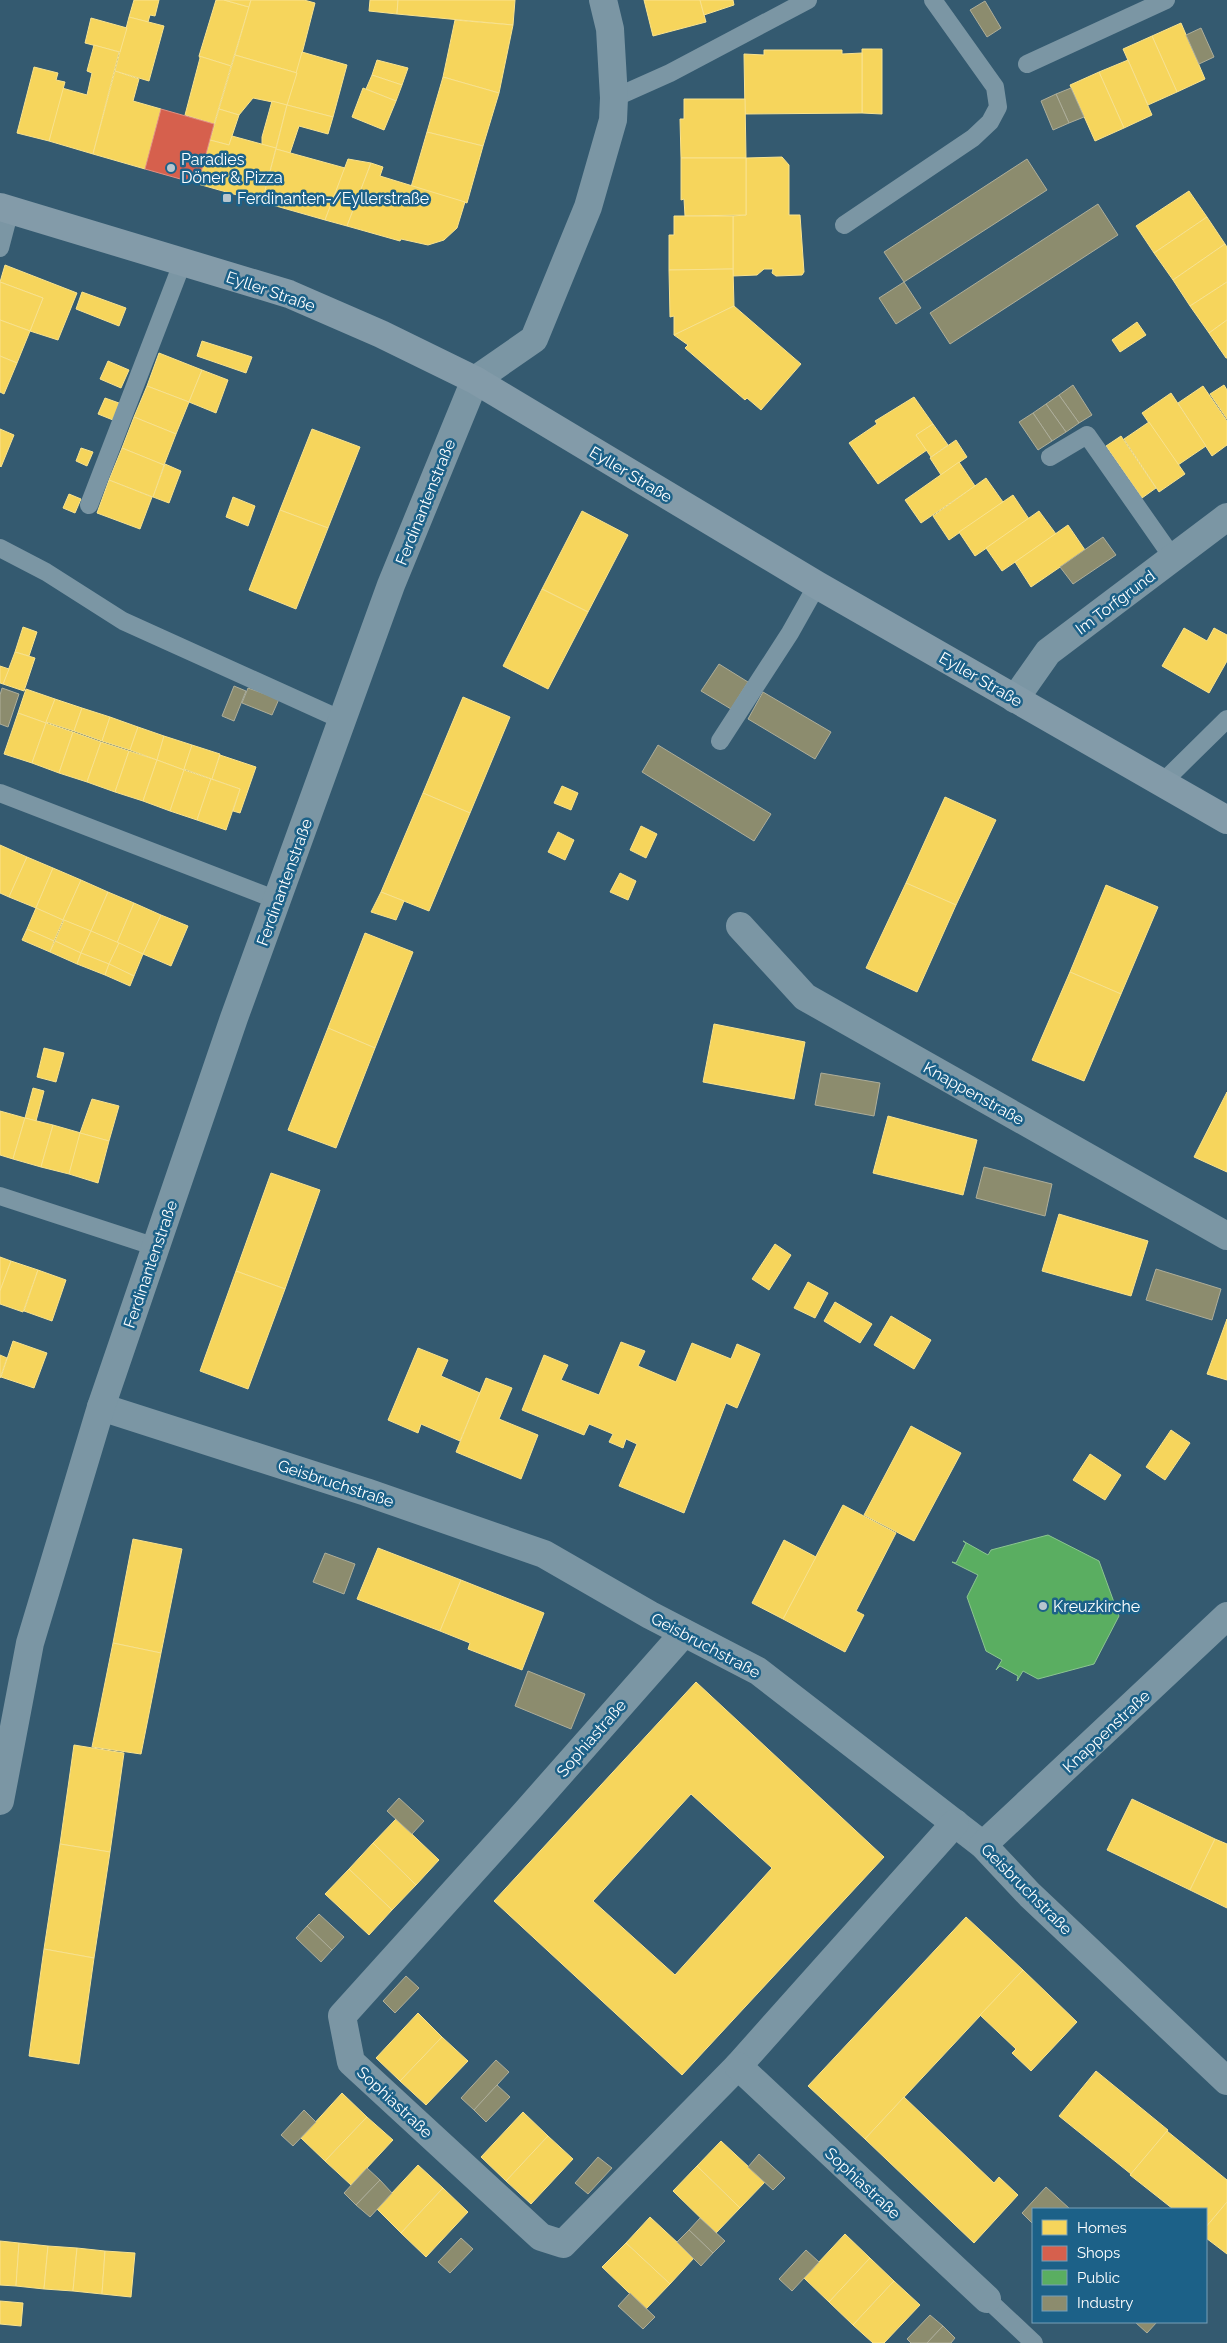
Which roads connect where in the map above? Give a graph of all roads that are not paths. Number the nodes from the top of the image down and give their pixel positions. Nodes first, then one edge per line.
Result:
1 (603, 0) edge
2 (808, 0) edge
3 (933, 0) edge
4 (1166, 0) edge
5 (1027, 64) dead end
6 (614, 98) junction
7 (5, 208) edge
8 (844, 225) dead end
9 (0, 248) edge
10 (183, 261) junction
11 (475, 380) junction
12 (1050, 457) dead end
13 (89, 505) dead end
14 (1227, 517) edge
15 (0, 548) edge
16 (1173, 558) junction
17 (817, 584) junction
18 (1016, 699) junction
19 (1227, 719) edge
20 (342, 720) junction
21 (720, 740) dead end
22 (1162, 782) junction
23 (0, 793) edge
24 (1227, 820) edge
25 (277, 900) junction
26 (740, 926) dead end
27 (0, 1196) edge
28 (1227, 1236) edge
29 (156, 1247) junction
30 (101, 1408) junction
31 (1227, 1616) edge
32 (684, 1633) junction
33 (0, 1801) edge
34 (955, 1823) junction
35 (983, 1845) junction
36 (738, 2066) junction
37 (1227, 2081) edge
38 (987, 2299) joint
39 (1034, 2343) edge

1 - 6 street
2 - 6 lane
3 - 8 lane
4 - 5 lane
6 - 11 street
7 - 9 lane
7 - 10 main road, Eyller Straße
10 - 11 main road, Eyller Straße
10 - 13 lane
11 - 17 main road, Eyller Straße
11 - 20 street, Ferdinantenstraße
12 - 16 lane
14 - 16 street, Im Torfgrund
15 - 20 lane
16 - 18 street, Im Torfgrund
17 - 18 main road, Eyller Straße
17 - 21 lane
18 - 22 main road, Eyller Straße
19 - 22 lane
20 - 25 street, Ferdinantenstraße
22 - 24 main road, Eyller Straße
23 - 25 lane
25 - 29 street, Ferdinantenstraße
26 - 28 street, Knappenstraße
27 - 29 lane
29 - 30 street, Ferdinantenstraße
30 - 32 street, Geisbruchstraße
30 - 33 street, Ferdinantenstraße
31 - 35 street, Knappenstraße
32 - 34 street, Geisbruchstraße
32 - 36 street, Sophiastraße
34 - 35 street, Geisbruchstraße
34 - 36 street, Sophiastraße
35 - 37 street, Geisbruchstraße
36 - 38 street, Sophiastraße
38 - 39 lane

